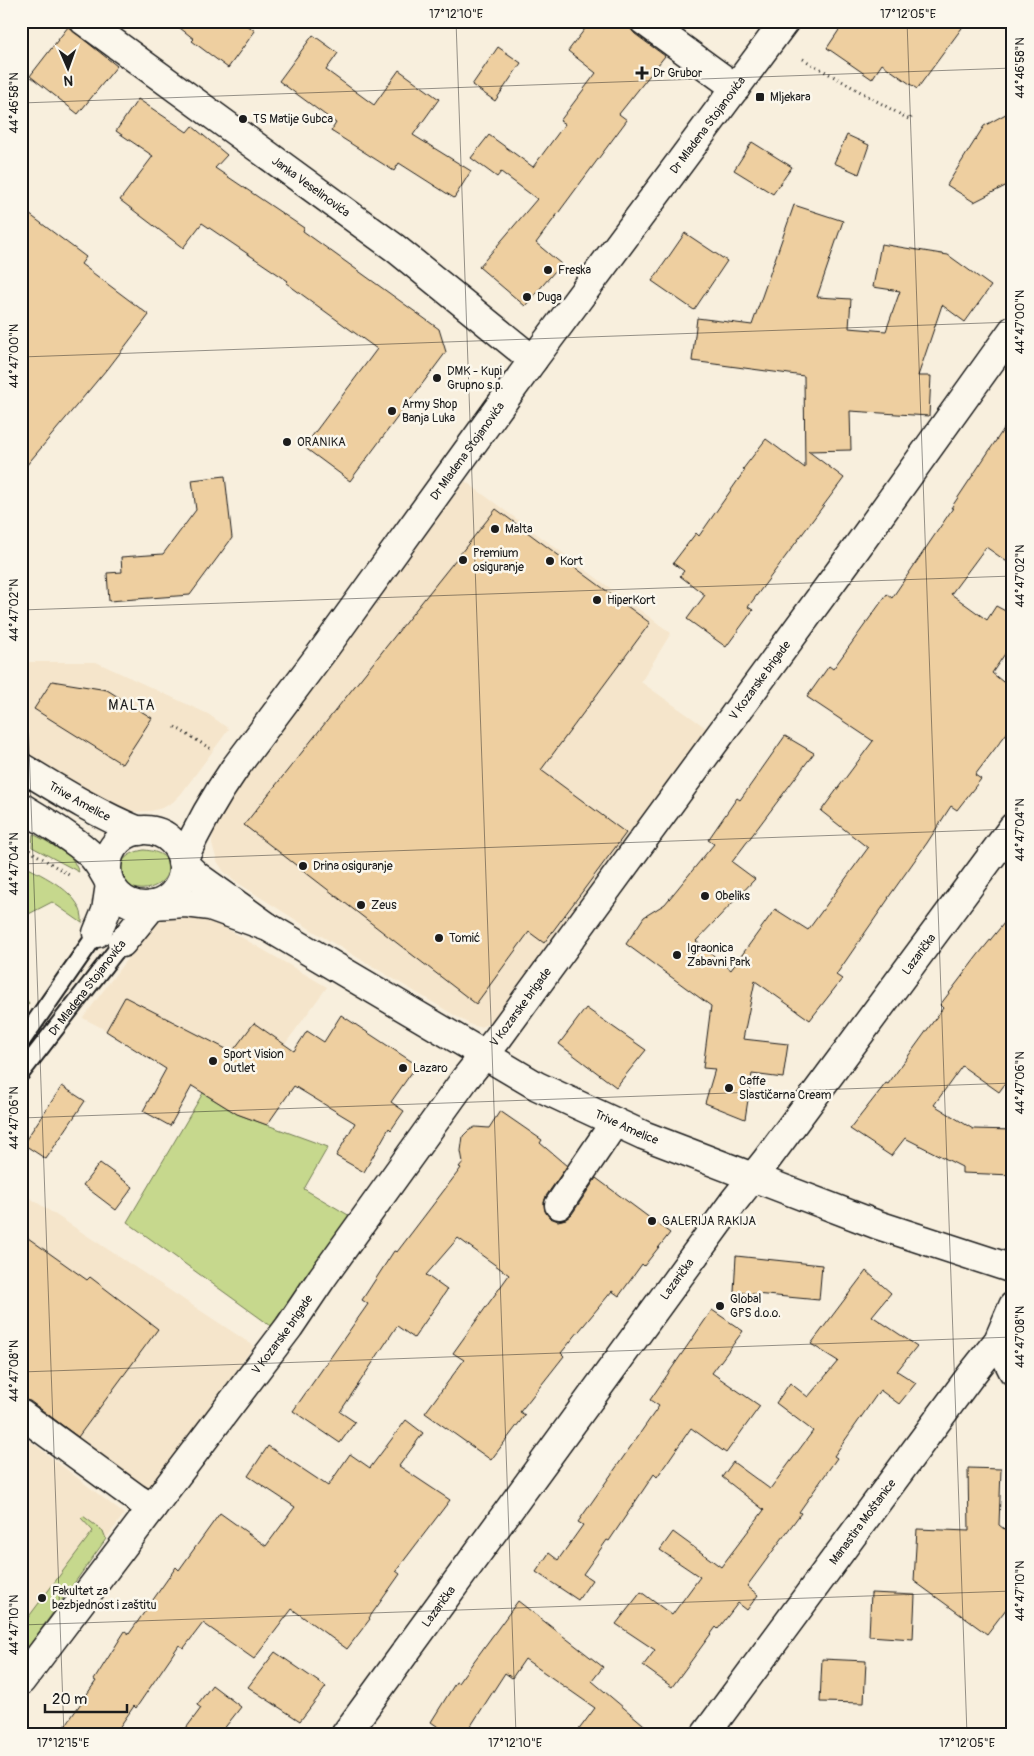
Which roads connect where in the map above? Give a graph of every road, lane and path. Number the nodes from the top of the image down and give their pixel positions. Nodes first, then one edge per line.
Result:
1 (84, 21) edge
2 (644, 21) edge
3 (785, 21) edge
4 (803, 59) dead end
5 (736, 88) junction
6 (912, 115) dead end
7 (1013, 330) edge
8 (533, 360) junction
9 (175, 726) dead end
10 (211, 749) dead end
11 (21, 767) edge
12 (222, 786) junction
13 (21, 807) edge
14 (1013, 828) edge
15 (150, 832) junction
16 (21, 844) edge
17 (25, 854) dead end
18 (182, 862) junction
19 (73, 878) dead end
20 (110, 884) junction
21 (21, 895) edge
22 (153, 905) junction
23 (268, 928) junction
24 (97, 933) joint
25 (122, 943) joint
26 (21, 1042) edge
27 (483, 1055) junction
28 (21, 1073) edge
29 (615, 1122) junction
30 (753, 1178) junction
31 (559, 1205) dead end
32 (1013, 1269) edge
33 (1013, 1306) edge
34 (998, 1341) junction
35 (1013, 1371) edge
36 (21, 1414) edge
37 (152, 1508) junction
38 (21, 1681) edge
39 (345, 1735) edge
40 (704, 1735) edge

1 - 8 street, Janka Veselinovića
2 - 5 street
3 - 5 street, Dr Mladena Stojanovića
4 - 6 path
5 - 8 street, Dr Mladena Stojanovića
7 - 27 street, V Kozarske brigade
8 - 12 street, Dr Mladena Stojanovića
9 - 10 path
11 - 15 street, Trive Amelice
12 - 15 street, Dr Mladena Stojanovića
12 - 18 street, Dr Mladena Stojanovića
13 - 20 street
14 - 30 street, Lazarička
15 - 18 street
15 - 20 street
16 - 19 path
17 - 21 path
18 - 22 street
18 - 23 street, Trive Amelice
20 - 22 street
20 - 24 street, Dr Mladena Stojanovića
22 - 23 street, Trive Amelice
22 - 25 street, Dr Mladena Stojanovića
23 - 27 street, Trive Amelice
24 - 26 lane, Dr Mladena Stojanovića
25 - 28 lane, Dr Mladena Stojanovića
27 - 29 street, Trive Amelice
27 - 37 street, V Kozarske brigade
29 - 30 street, Trive Amelice
29 - 31 street
30 - 32 street, Trive Amelice
30 - 39 street, Lazarička
33 - 34 street, Manastira Moštanice
34 - 35 street
34 - 40 street, Manastira Moštanice
36 - 37 street
37 - 38 street, V Kozarske brigade

